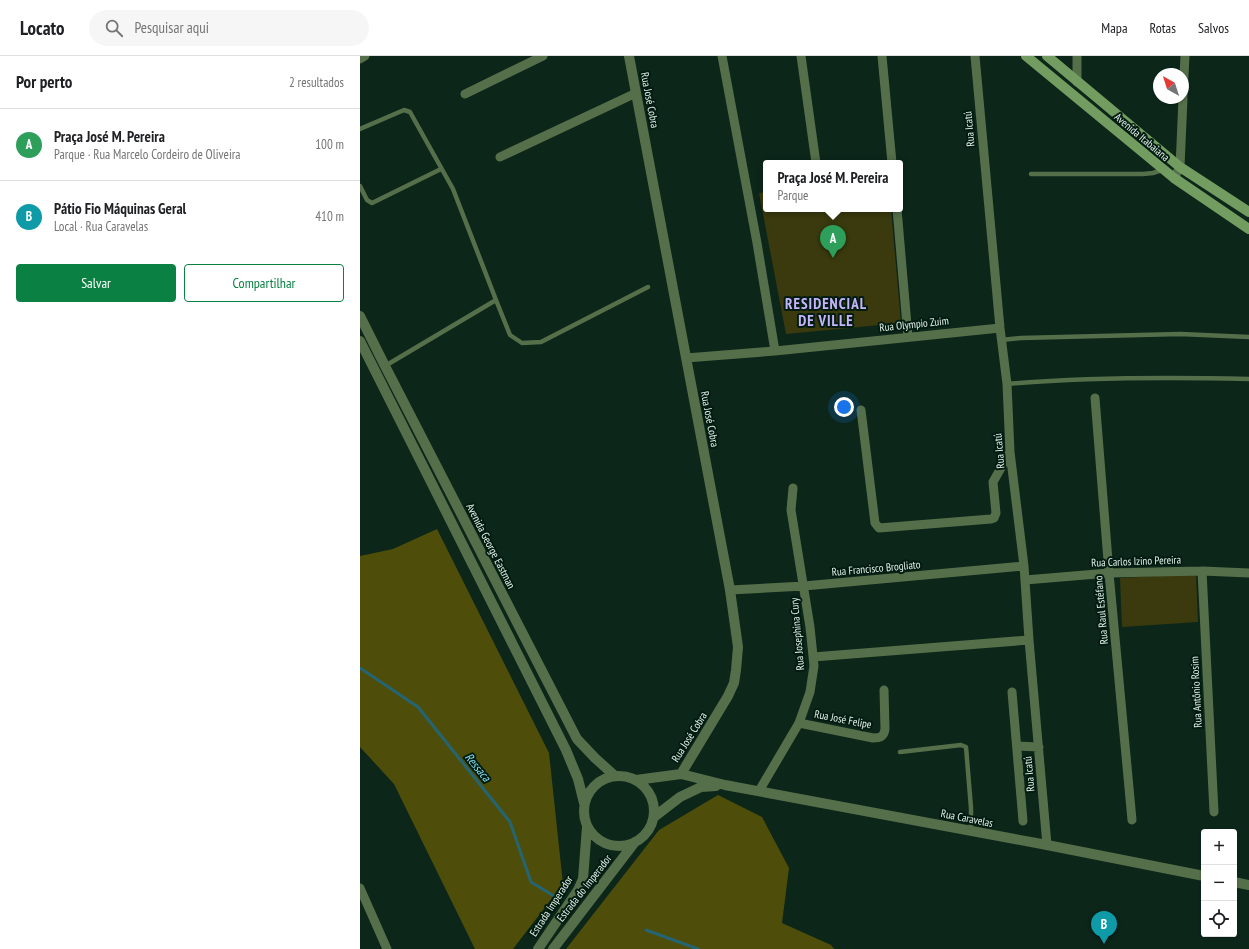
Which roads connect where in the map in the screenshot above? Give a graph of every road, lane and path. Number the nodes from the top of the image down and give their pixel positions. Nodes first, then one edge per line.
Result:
1 (365, 56) edge
2 (543, 56) edge
3 (629, 56) edge
4 (722, 56) edge
5 (801, 56) edge
6 (882, 56) edge
7 (975, 56) edge
8 (1026, 56) edge
9 (1047, 56) edge
10 (1077, 56) edge
11 (1185, 56) edge
12 (360, 59) edge
13 (1184, 68) edge
14 (1077, 82) junction
15 (636, 93) junction
16 (465, 94) dead end
17 (1183, 104) edge
18 (360, 129) edge
19 (500, 157) dead end
20 (816, 160) edge
21 (892, 160) edge
22 (1180, 167) junction
23 (441, 169) junction
24 (1163, 170) junction
25 (1031, 174) dead end
26 (1174, 178) junction
27 (360, 186) edge
28 (897, 212) edge
29 (1249, 212) edge
30 (1249, 229) edge
31 (648, 287) dead end
32 (496, 300) junction
33 (360, 316) edge
34 (1000, 328) junction
35 (908, 337) junction
36 (1249, 337) edge
37 (1001, 340) junction
38 (360, 341) edge
39 (775, 351) junction
40 (686, 358) junction
41 (385, 366) junction
42 (1249, 379) edge
43 (1007, 384) junction
44 (1095, 398) dead end
45 (861, 410) dead end
46 (1010, 452) junction
47 (793, 488) dead end
48 (1024, 566) junction
49 (1202, 571) junction
50 (1109, 573) junction
51 (1249, 573) edge
52 (1025, 580) junction
53 (804, 586) junction
54 (730, 590) junction
55 (1029, 640) junction
56 (813, 657) junction
57 (884, 690) dead end
58 (1012, 692) dead end
59 (799, 723) junction
60 (1017, 746) junction
61 (1039, 747) junction
62 (900, 752) dead end
63 (681, 774) junction
64 (615, 776) junction
65 (636, 780) junction
66 (726, 785) junction
67 (760, 791) junction
68 (584, 803) junction
69 (1214, 812) dead end
70 (654, 817) junction
71 (1132, 820) dead end
72 (1023, 821) dead end
73 (587, 827) junction
74 (971, 830) junction
75 (635, 842) junction
76 (1047, 845) junction
77 (1201, 875) edge
78 (1237, 883) edge
79 (1249, 885) edge
80 (360, 888) edge
81 (387, 949) edge
82 (538, 949) edge
83 (553, 949) edge

1 - 12 street
2 - 16 street
3 - 15 street, Rua José Cobra
4 - 39 street
5 - 20 street
6 - 21 street
7 - 34 street, Rua Icatú
8 - 24 main road, Avenida Itabaiana
9 - 14 main road, Avenida Itabaiana
10 - 14 street
11 - 13 street
14 - 22 main road, Avenida Itabaiana
15 - 19 street
15 - 40 street, Rua José Cobra
17 - 22 street
18 - 23 lane
22 - 26 street
22 - 29 main road, Avenida Itabaiana
23 - 27 lane
23 - 32 lane
24 - 25 lane
24 - 26 main road, Avenida Itabaiana
26 - 30 main road, Avenida Itabaiana
28 - 35 street
31 - 32 lane
32 - 41 lane
33 - 41 street, Avenida George Eastman
34 - 35 street, Rua Olympio Zuim
34 - 37 street, Rua Icatú
35 - 39 street, Rua Olympio Zuim
36 - 37 lane
37 - 43 street, Rua Icatú
38 - 68 street
39 - 40 street, Rua Olympio Zuim
40 - 54 street, Rua José Cobra
41 - 64 street, Avenida George Eastman
42 - 43 lane
43 - 46 street, Rua Icatú
44 - 50 street, Rua Raul Estéfano
45 - 46 street
46 - 48 street, Rua Icatú
47 - 53 street, Rua Josephina Cury
48 - 52 street, Rua Icatú
48 - 53 street, Rua Francisco Brogliato
49 - 50 street, Rua Carlos Izino Pereira
49 - 51 street, Rua Carlos Izino Pereira
49 - 69 street, Rua Antônio Rosim
50 - 52 street, Rua Carlos Izino Pereira
50 - 71 street, Rua Raul Estéfano
52 - 55 street, Rua Icatú
53 - 54 street, Rua Francisco Brogliato
53 - 56 street, Rua Josephina Cury
54 - 63 street, Rua José Cobra
55 - 56 street
55 - 61 street, Rua Icatú
56 - 59 street, Rua Josephina Cury
57 - 59 street, Rua José Felipe
58 - 60 street
59 - 67 street, Rua Josephina Cury
60 - 61 street
60 - 72 street
61 - 76 street, Rua Icatú
62 - 74 lane
63 - 65 street
63 - 66 street
64 - 65 street
64 - 68 street
65 - 70 street
66 - 67 street, Rua Caravelas
66 - 70 street
67 - 74 street, Rua Caravelas
68 - 73 street
70 - 75 street
73 - 75 street
73 - 82 street, Estrada Imperador
74 - 76 street, Rua Caravelas
75 - 83 street, Estrada do Imperador
76 - 77 street, Rua Caravelas
78 - 79 street
80 - 81 street

